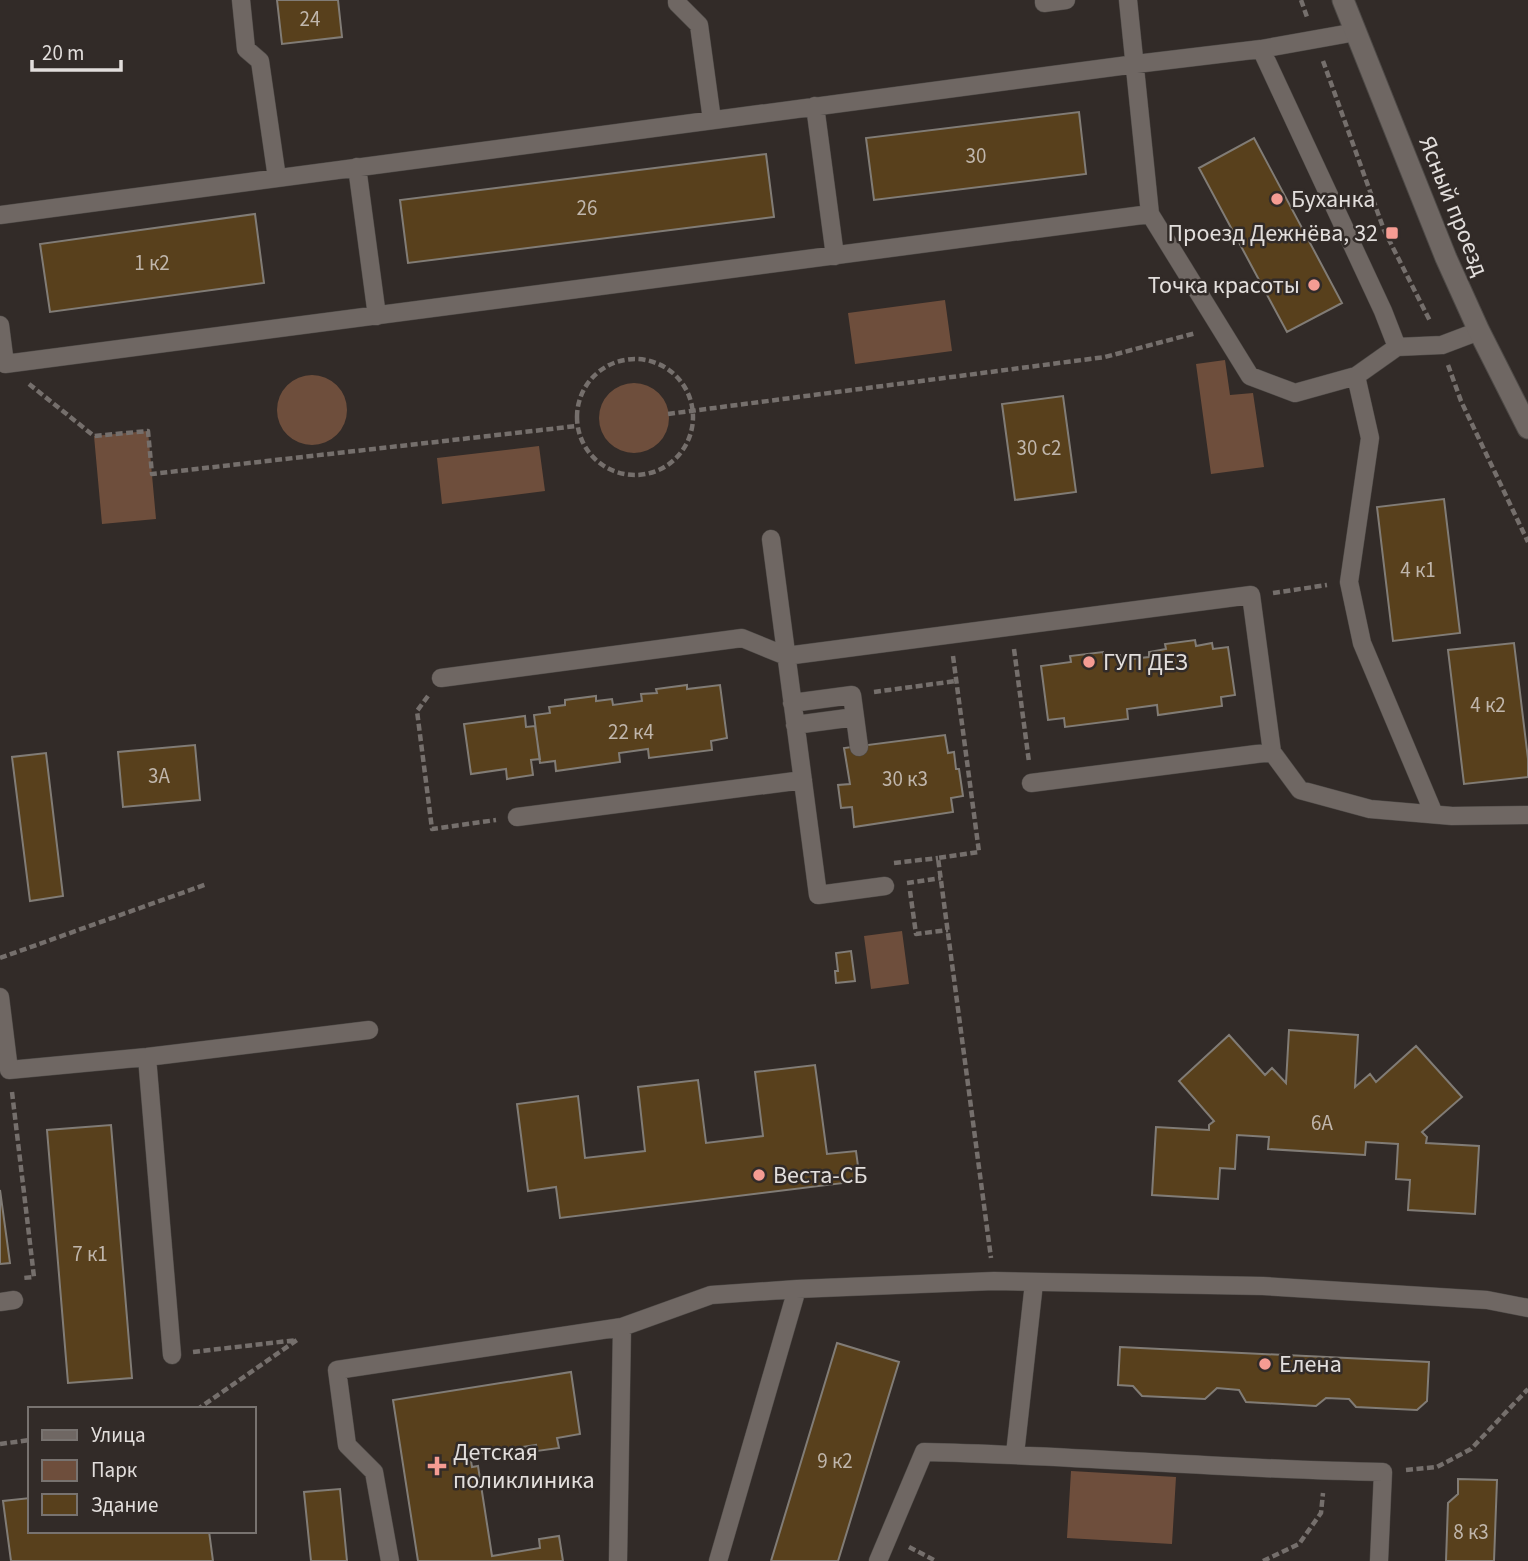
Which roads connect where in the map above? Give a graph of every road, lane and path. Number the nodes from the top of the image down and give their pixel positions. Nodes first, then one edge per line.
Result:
1 (241, 0) edge
2 (677, 0) edge
3 (1044, 0) edge
4 (1066, 0) edge
5 (1128, 0) edge
6 (1301, 0) edge
7 (1343, 0) edge
8 (1356, 32) junction
9 (1316, 40) junction
10 (1261, 49) junction
11 (1136, 64) junction
12 (815, 106) junction
13 (712, 120) junction
14 (357, 167) junction
15 (278, 178) junction
16 (1150, 214) junction
17 (0, 215) edge
18 (835, 256) junction
19 (377, 316) junction
20 (0, 325) edge
21 (1220, 327) junction
22 (1479, 331) junction
23 (1442, 345) junction
24 (1397, 347) junction
25 (5, 365) junction
26 (1356, 376) junction
27 (692, 411) junction
28 (668, 414) dead end
29 (578, 426) junction
30 (1528, 428) edge
31 (771, 539) dead end
32 (1528, 542) edge
33 (1349, 582) junction
34 (1251, 596) junction
35 (1011, 627) junction
36 (950, 635) junction
37 (786, 656) junction
38 (441, 678) dead end
39 (956, 681) junction
40 (852, 695) junction
41 (792, 703) junction
42 (417, 711) dead end
43 (855, 717) junction
44 (795, 725) junction
45 (859, 747) dead end
46 (1272, 752) junction
47 (803, 780) junction
48 (1031, 783) joint
49 (1434, 814) junction
50 (1528, 816) edge
51 (517, 817) joint
52 (906, 862) dead end
53 (941, 878) junction
54 (909, 882) junction
55 (206, 884) dead end
56 (885, 886) joint
57 (948, 930) junction
58 (0, 958) edge
59 (0, 997) edge
60 (369, 1030) dead end
61 (147, 1057) junction
62 (9, 1070) junction
63 (11, 1280) dead end
64 (994, 1281) junction
65 (1034, 1283) junction
66 (797, 1289) junction
67 (1528, 1308) edge
68 (622, 1327) junction
69 (172, 1355) joint
70 (1528, 1390) edge
71 (201, 1407) edge
72 (28, 1440) edge
73 (0, 1444) edge
74 (1015, 1454) junction
75 (1326, 1471) junction
76 (1383, 1472) junction
77 (390, 1561) edge
78 (618, 1561) edge
79 (718, 1561) edge
80 (877, 1561) edge
81 (1263, 1561) edge
82 (1379, 1561) edge

1 - 15 lane
2 - 13 lane
3 - 4 lane
5 - 11 lane
6 - 9 path
7 - 8 street, Ясный проезд
8 - 9 lane
8 - 22 street, Ясный проезд
9 - 10 lane
9 - 23 path
10 - 11 lane
10 - 24 lane
11 - 12 lane
11 - 16 lane
12 - 13 lane
12 - 18 lane
13 - 14 lane
14 - 15 lane
14 - 19 lane
15 - 17 lane
16 - 18 lane
16 - 21 lane
18 - 19 lane
19 - 25 lane
20 - 25 lane
21 - 26 lane
21 - 27 path
22 - 23 lane
22 - 30 street, Ясный проезд
23 - 24 lane
23 - 32 path
24 - 26 lane
25 - 29 path
26 - 33 lane
27 - 28 path
27 - 29 path
27 - 29 path
31 - 37 lane
33 - 34 path
33 - 49 lane
34 - 35 lane
34 - 46 lane
35 - 36 lane
35 - 48 path
36 - 37 lane
36 - 39 path
37 - 38 lane
37 - 41 lane
39 - 40 path
39 - 53 path
40 - 41 lane
40 - 43 lane
41 - 44 lane
42 - 51 path
43 - 44 lane
43 - 45 lane
44 - 47 lane
46 - 48 lane
46 - 49 lane
47 - 51 lane
47 - 56 lane
49 - 50 lane
52 - 54 path
53 - 54 path
53 - 57 path
54 - 56 path
54 - 57 path
55 - 58 path
57 - 64 path
59 - 62 lane
60 - 61 lane
61 - 62 lane
61 - 69 lane
62 - 63 path
64 - 65 lane
64 - 66 lane
65 - 67 lane
65 - 74 lane
66 - 68 lane
66 - 79 lane
68 - 77 lane
68 - 78 lane
69 - 71 path
70 - 76 path
72 - 73 path
74 - 75 lane
74 - 80 lane
75 - 76 lane
75 - 81 path
76 - 82 lane

